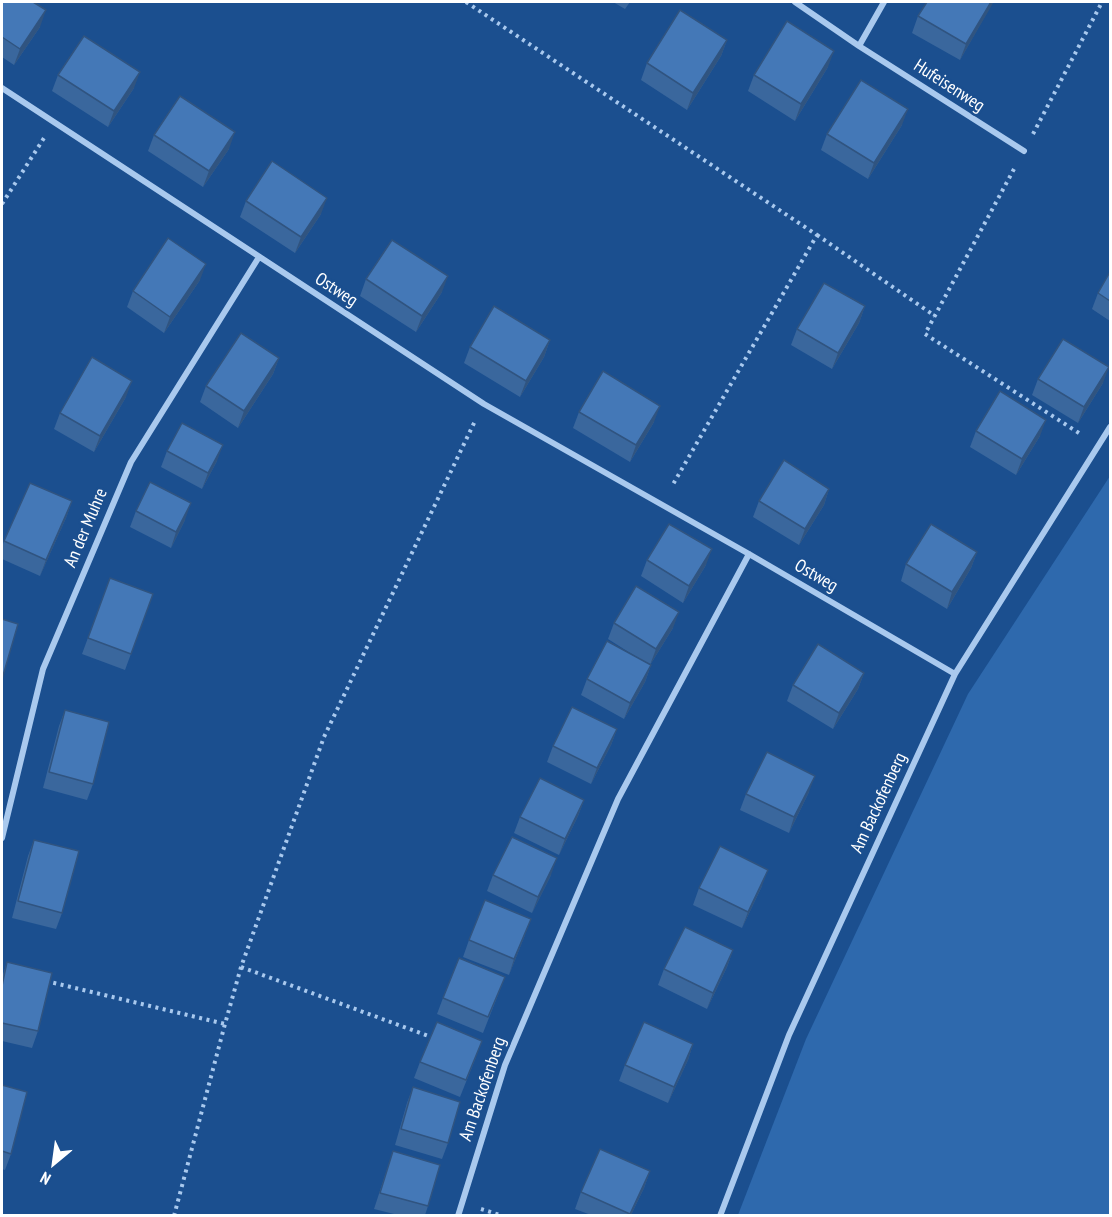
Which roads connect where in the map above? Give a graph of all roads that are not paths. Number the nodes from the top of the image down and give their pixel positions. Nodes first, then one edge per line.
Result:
1 (795, 2) edge
2 (884, 2) edge
3 (859, 46) junction
4 (2, 88) edge
5 (1024, 151) road end
6 (259, 257) junction
7 (1110, 427) edge
8 (749, 554) junction
9 (955, 674) junction
10 (2, 838) edge
11 (458, 1215) edge
12 (720, 1215) edge

1 - 3 street, Hufeisenweg
2 - 3 street
3 - 5 street, Hufeisenweg
4 - 6 street, Ostweg
6 - 8 street, Ostweg
6 - 10 street, An der Muhre
7 - 9 street, Am Backofenberg
8 - 9 street, Ostweg
8 - 11 street, Am Backofenberg
9 - 12 street, Am Backofenberg

